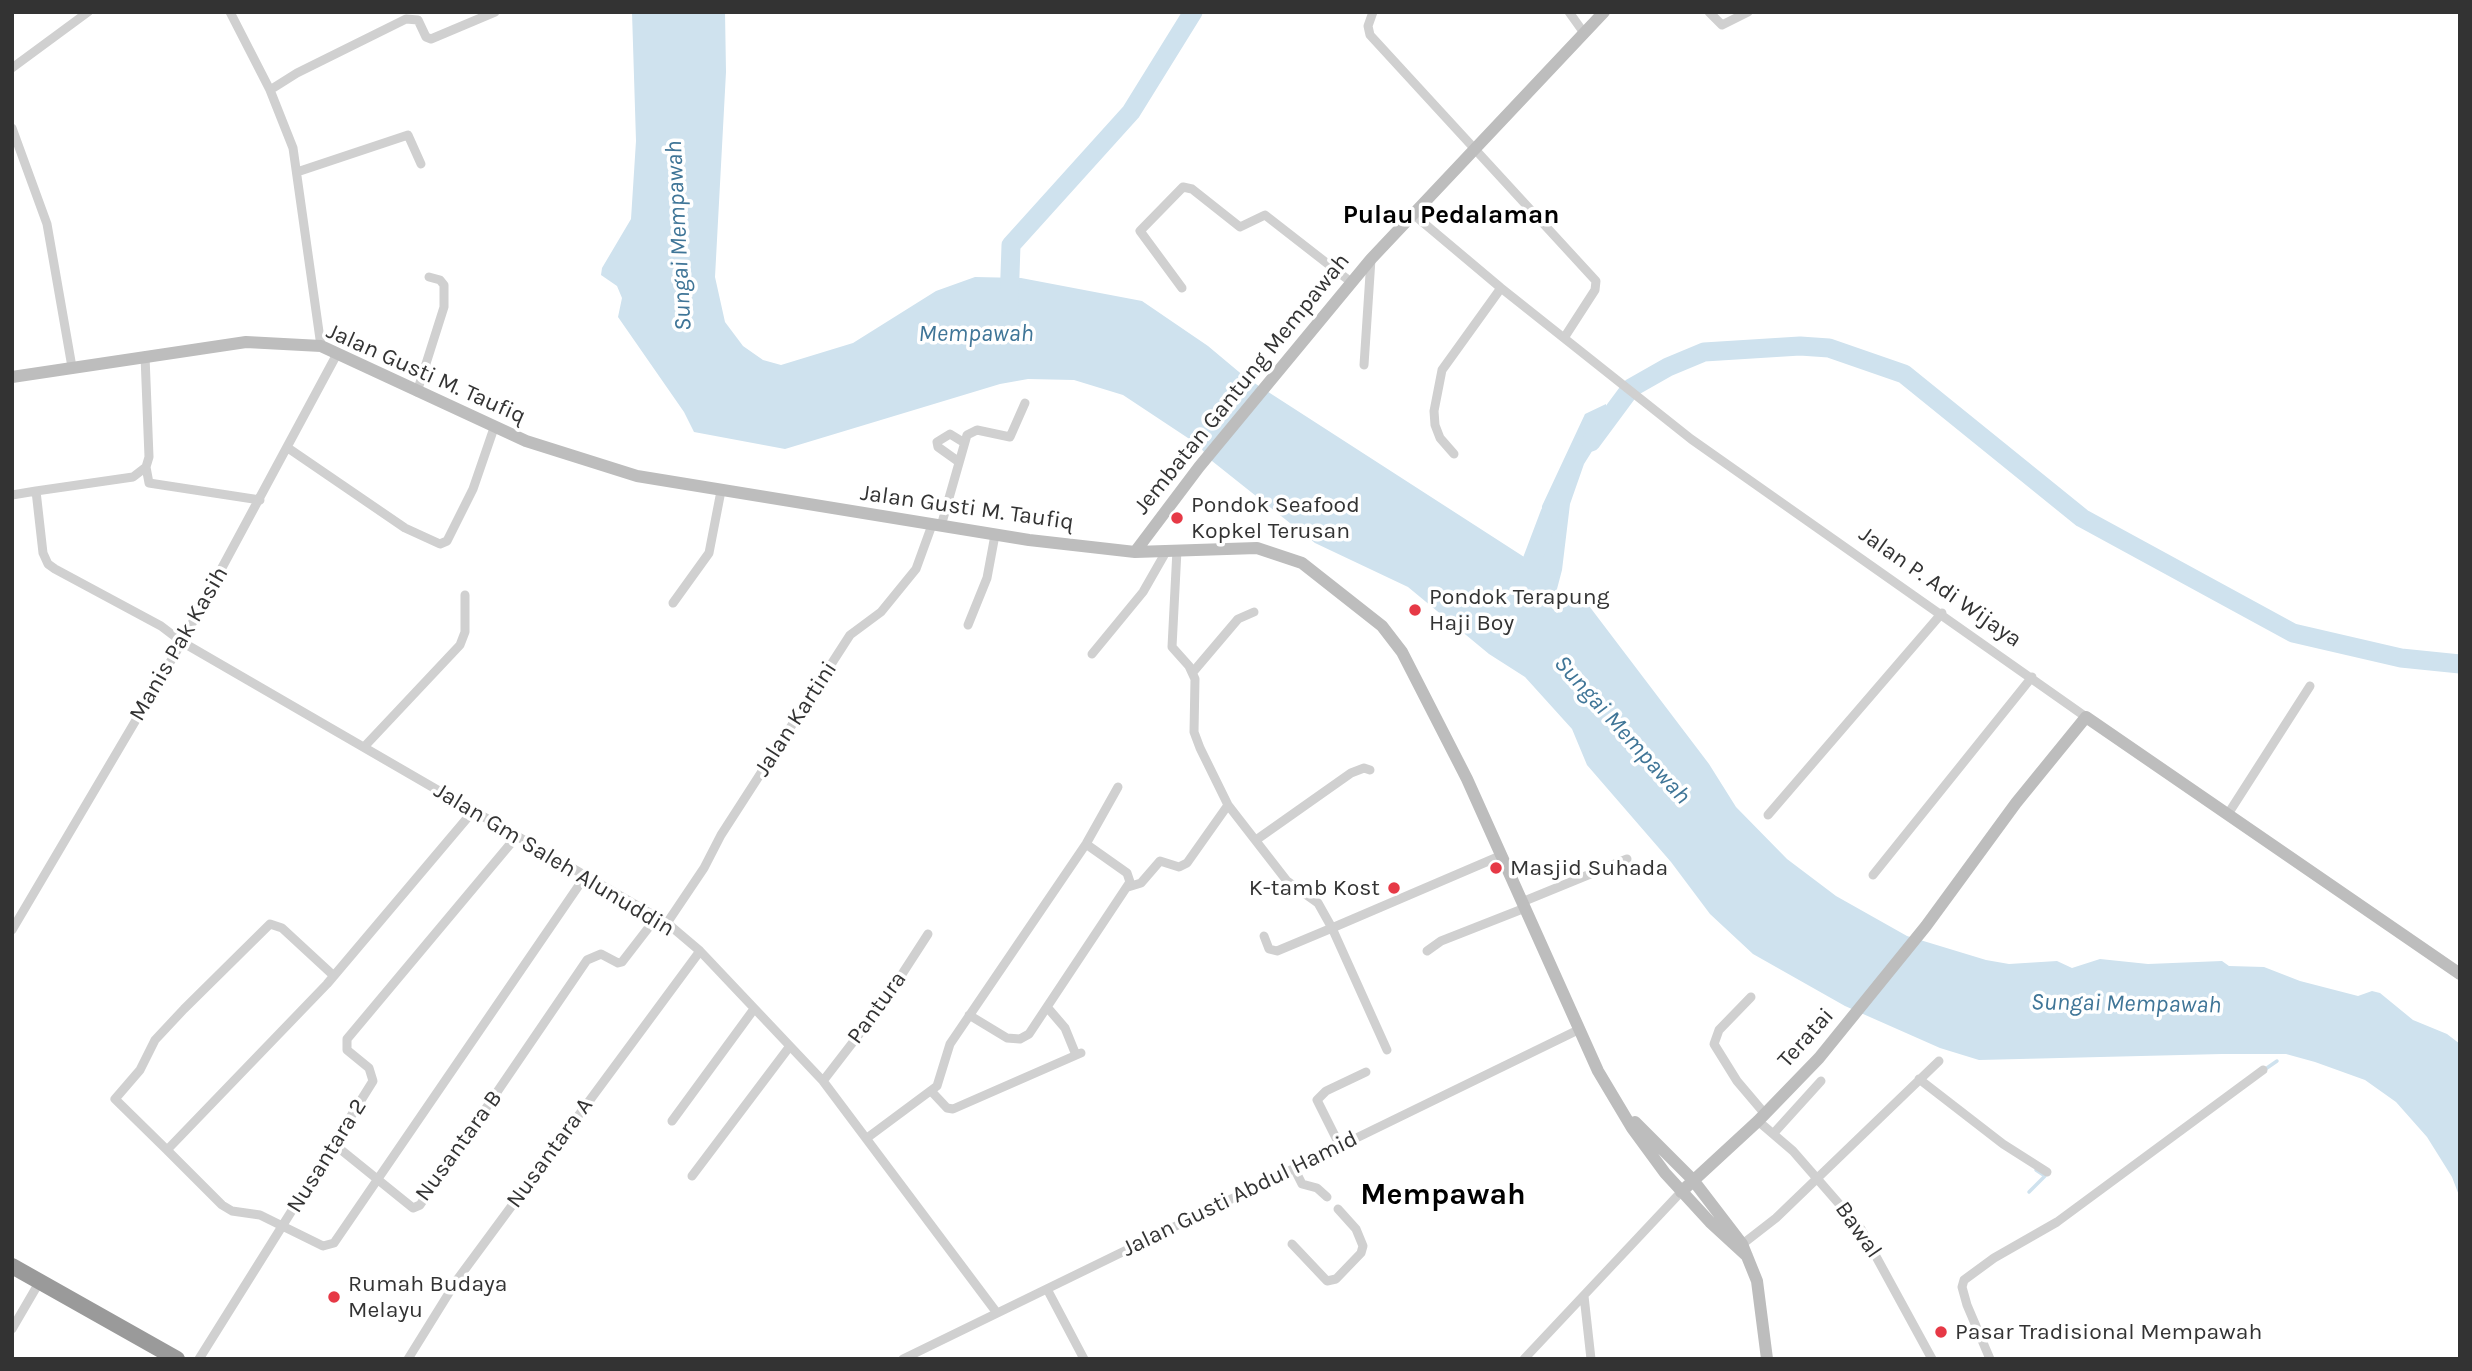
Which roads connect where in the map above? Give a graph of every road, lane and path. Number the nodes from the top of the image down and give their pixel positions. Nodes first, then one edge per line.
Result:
1 (88, 12) edge
2 (230, 12) edge
3 (495, 12) edge
4 (1373, 12) edge
5 (1569, 12) edge
6 (1604, 12) edge
7 (1709, 12) edge
8 (1748, 12) edge
9 (1584, 33) junction
10 (12, 68) edge
11 (271, 90) junction
12 (12, 128) edge
13 (1475, 147) junction
14 (421, 164) dead end
15 (297, 172) junction
16 (1413, 214) junction
17 (1371, 259) junction
18 (429, 277) dead end
19 (1352, 282) junction
20 (1182, 288) dead end
21 (1501, 288) junction
22 (1564, 338) junction
23 (321, 346) junction
24 (337, 354) junction
25 (145, 356) junction
26 (1364, 365) dead end
27 (72, 367) junction
28 (12, 377) edge
29 (418, 392) junction
30 (1024, 403) dead end
31 (494, 428) junction
32 (963, 442) junction
33 (288, 448) junction
34 (1454, 454) dead end
35 (959, 462) junction
36 (146, 467) junction
37 (36, 491) junction
38 (721, 491) junction
39 (12, 495) edge
40 (260, 500) junction
41 (936, 526) junction
42 (995, 535) junction
43 (1172, 550) junction
44 (1135, 552) junction
45 (465, 595) dead end
46 (673, 603) dead end
47 (1254, 612) dead end
48 (1942, 613) junction
49 (968, 625) dead end
50 (182, 642) junction
51 (1092, 654) dead end
52 (1193, 672) junction
53 (2032, 677) junction
54 (2310, 686) dead end
55 (2086, 717) junction
56 (364, 747) junction
57 (1370, 769) dead end
58 (1118, 787) dead end
59 (1228, 805) junction
60 (474, 810) junction
61 (2228, 814) junction
62 (1768, 815) dead end
63 (517, 836) junction
64 (1256, 840) junction
65 (1086, 844) junction
66 (1500, 856) junction
67 (1627, 859) dead end
68 (586, 875) junction
69 (1873, 875) dead end
70 (1128, 887) junction
71 (1523, 905) junction
72 (656, 918) junction
73 (667, 923) junction
74 (1332, 928) junction
75 (12, 930) edge
76 (928, 934) dead end
77 (1264, 936) dead end
78 (700, 951) junction
79 (1427, 951) dead end
80 (2460, 974) edge
81 (334, 976) junction
82 (1751, 997) dead end
83 (1047, 1007) junction
84 (754, 1009) junction
85 (970, 1016) junction
86 (1577, 1030) junction
87 (790, 1046) junction
88 (1387, 1050) dead end
89 (1938, 1061) dead end
90 (2263, 1070) dead end
91 (1366, 1072) dead end
92 (1919, 1080) junction
93 (823, 1081) junction
94 (1821, 1081) dead end
95 (932, 1092) junction
96 (1621, 1110) junction
97 (1762, 1117) junction
98 (672, 1121) dead end
99 (1773, 1134) junction
100 (867, 1138) junction
101 (335, 1145) junction
102 (1340, 1146) junction
103 (167, 1150) junction
104 (1294, 1168) junction
105 (2047, 1172) dead end
106 (692, 1176) dead end
107 (1817, 1178) junction
108 (379, 1180) junction
109 (1693, 1180) junction
110 (1681, 1192) junction
111 (1327, 1197) dead end
112 (1338, 1209) dead end
113 (285, 1225) junction
114 (1292, 1244) dead end
115 (1743, 1249) junction
116 (12, 1266) edge
117 (40, 1281) junction
118 (1047, 1289) junction
119 (1584, 1296) junction
120 (997, 1313) junction
121 (12, 1329) edge
122 (177, 1359) edge
123 (199, 1359) edge
124 (408, 1359) edge
125 (903, 1359) edge
126 (1084, 1359) edge
127 (1524, 1359) edge
128 (1591, 1359) edge
129 (1767, 1359) edge
130 (1932, 1359) edge
131 (1990, 1359) edge

1 - 10 street
2 - 11 street
3 - 11 street
4 - 13 street
5 - 9 street
6 - 9 main road, Jembatan Gantung Mempawah
7 - 8 street
9 - 13 main road, Jembatan Gantung Mempawah
11 - 15 street
12 - 27 street
13 - 16 main road, Jembatan Gantung Mempawah
13 - 22 street
14 - 15 street
15 - 23 street
16 - 17 main road, Jembatan Gantung Mempawah
16 - 21 street, Jalan P. Adi Wijaya
17 - 19 main road, Jembatan Gantung Mempawah
17 - 26 street
18 - 29 street
19 - 20 street
19 - 44 main road, Jembatan Gantung Mempawah
21 - 22 street, Jalan P. Adi Wijaya
21 - 34 street
22 - 48 street, Jalan P. Adi Wijaya
23 - 24 main road, Jalan Gusti M. Taufiq
23 - 25 main road, Jalan Gusti M. Taufiq
24 - 29 main road, Jalan Gusti M. Taufiq
24 - 33 street, Manis Pak Kasih
25 - 27 main road, Jalan Gusti M. Taufiq
25 - 36 street
27 - 28 main road, Jalan Gusti M. Taufiq
29 - 31 main road, Jalan Gusti M. Taufiq
30 - 32 street
31 - 33 street
31 - 38 main road, Jalan Gusti M. Taufiq
32 - 35 street, Jalan Kartini
32 - 35 street
33 - 40 street, Manis Pak Kasih
35 - 41 street, Jalan Kartini
36 - 37 street
36 - 40 street
37 - 39 street
37 - 50 street, Jalan Gm Saleh Alunuddin
38 - 41 main road, Jalan Gusti M. Taufiq
38 - 46 street
40 - 50 street, Manis Pak Kasih
41 - 42 main road, Jalan Gusti M. Taufiq
41 - 73 street, Jalan Kartini
42 - 44 main road, Jalan Gusti M. Taufiq
42 - 49 street
43 - 44 main road, Jalan Gusti M. Taufiq
43 - 51 street
43 - 52 street
43 - 66 main road, Jalan Gusti M. Taufiq
45 - 56 street
47 - 52 street
48 - 53 street, Jalan P. Adi Wijaya
48 - 62 street
50 - 56 street, Jalan Gm Saleh Alunuddin
50 - 75 street, Manis Pak Kasih
52 - 59 street
53 - 55 street, Jalan P. Adi Wijaya
53 - 69 street
54 - 61 street
55 - 61 main road, Jalan P. Adi Wijaya
55 - 97 main road, Teratai
56 - 60 street, Jalan Gm Saleh Alunuddin
57 - 64 street
58 - 65 street
59 - 64 street
59 - 70 street
60 - 63 street, Jalan Gm Saleh Alunuddin
60 - 81 street
61 - 80 main road, Jalan P. Adi Wijaya
63 - 68 street, Jalan Gm Saleh Alunuddin
63 - 101 street, Nusantara 2
64 - 74 street
65 - 70 street
65 - 85 street
66 - 71 main road, Jalan Gusti M. Taufiq
66 - 74 street
67 - 71 street
68 - 72 street, Jalan Gm Saleh Alunuddin
68 - 108 street, Nusantara B
70 - 83 street
71 - 79 street
71 - 86 main road, Jalan Gusti M. Taufiq
72 - 73 street, Jalan Gm Saleh Alunuddin
72 - 108 street, Nusantara B
73 - 78 street, Jalan Gm Saleh Alunuddin
74 - 77 street
74 - 88 street
76 - 93 street, Pantura
78 - 84 street, Jalan Gm Saleh Alunuddin
78 - 124 street, Nusantara A
81 - 103 street
81 - 103 street
82 - 97 street, Bawal
83 - 85 street
83 - 95 street
84 - 87 street, Jalan Gm Saleh Alunuddin
84 - 98 street
85 - 95 street
86 - 96 main road, Jalan Gusti M. Taufiq
86 - 102 street, Jalan Gusti Abdul Hamid
87 - 93 street, Jalan Gm Saleh Alunuddin
87 - 106 street
89 - 92 street
90 - 131 street
91 - 102 street
92 - 105 street
92 - 107 street
93 - 100 street, Jalan Gm Saleh Alunuddin
94 - 99 street
95 - 100 street
96 - 109 main road, Jalan Gusti M. Taufiq
96 - 110 main road, Jalan Gusti M. Taufiq
97 - 99 street, Bawal
97 - 109 main road, Teratai
99 - 107 street, Bawal
100 - 120 street, Jalan Gm Saleh Alunuddin
101 - 108 street
101 - 113 street, Nusantara 2
102 - 104 street, Jalan Gusti Abdul Hamid
103 - 113 street
104 - 111 street
104 - 118 street, Jalan Gusti Abdul Hamid
107 - 115 street
107 - 130 street, Bawal
108 - 113 street
109 - 110 main road, Teratai
109 - 115 main road, Jalan Gusti M. Taufiq
110 - 115 main road, Jalan Gusti M. Taufiq
110 - 119 street, Teratai
112 - 114 street
113 - 123 street, Nusantara 2
115 - 129 main road, Jalan Gusti M. Taufiq
116 - 117 highway
117 - 121 street
117 - 122 highway
118 - 120 street, Jalan Gusti Abdul Hamid
118 - 126 street
119 - 127 street, Teratai
119 - 128 street
120 - 125 street, Jalan Gusti Abdul Hamid

